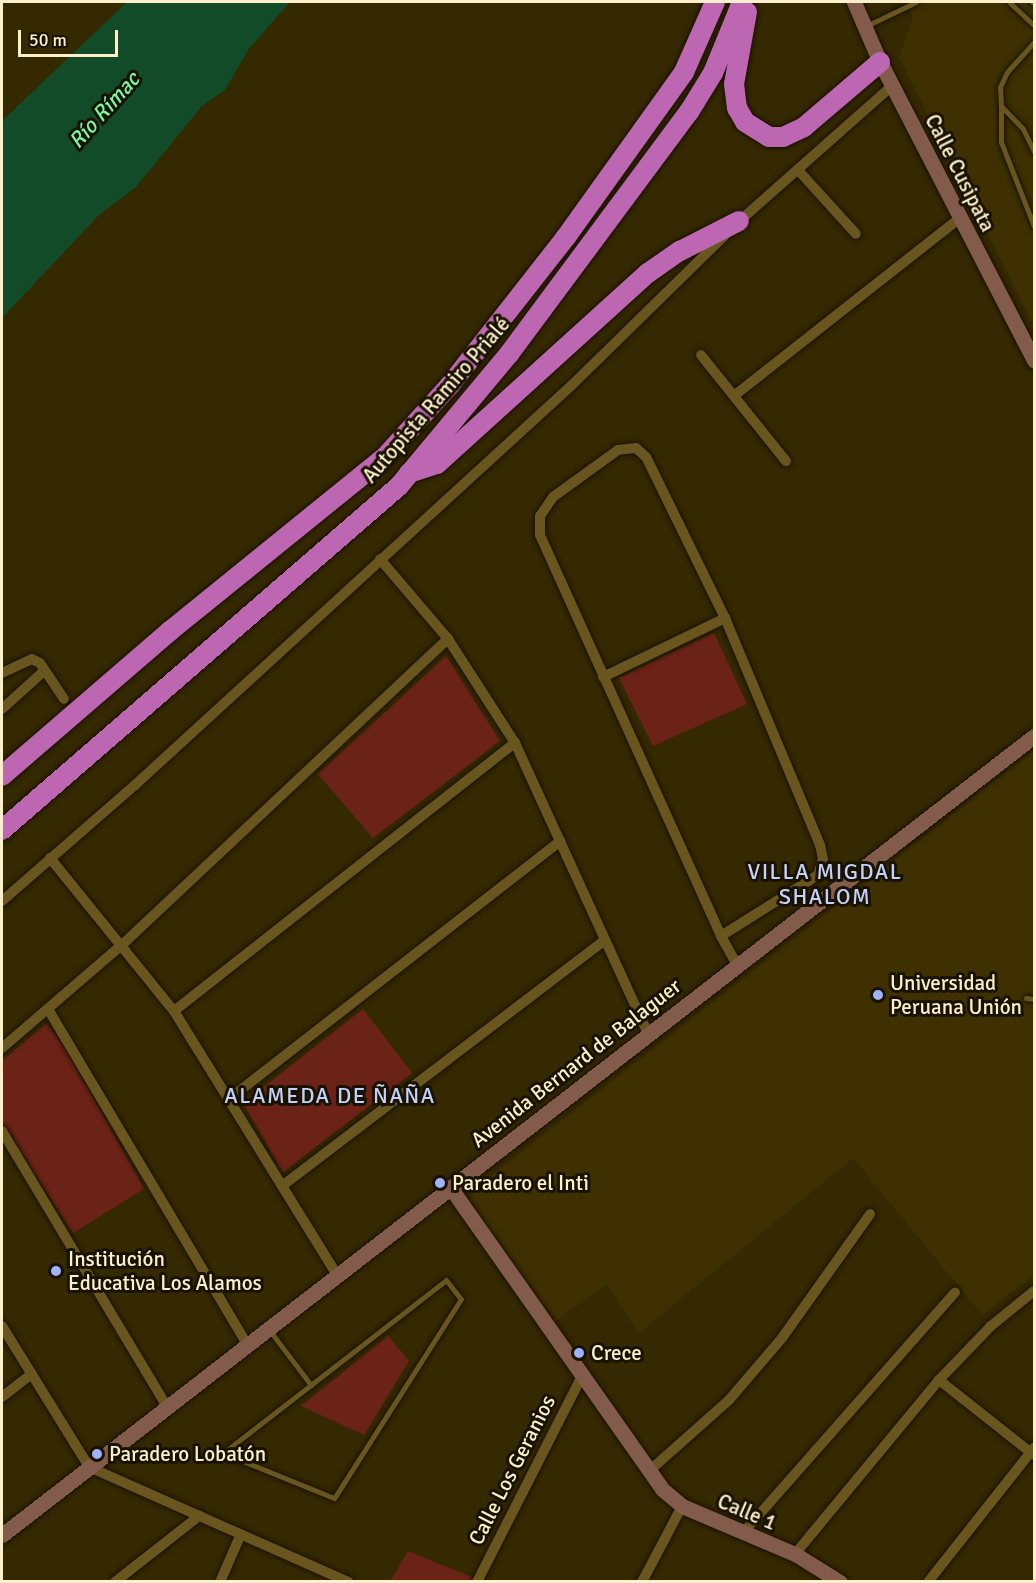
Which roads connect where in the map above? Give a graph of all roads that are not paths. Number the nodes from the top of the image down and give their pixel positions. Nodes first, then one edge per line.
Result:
1 (715, 2) edge
2 (742, 2) edge
3 (748, 2) edge
4 (855, 2) edge
5 (916, 2) edge
6 (1009, 2) edge
7 (1035, 25) edge
8 (865, 26) junction
9 (1035, 42) edge
10 (880, 62) junction
11 (893, 85) junction
12 (1001, 106) junction
13 (1035, 152) edge
14 (798, 170) junction
15 (959, 219) junction
16 (739, 221) junction
17 (1035, 226) edge
18 (856, 234) dead end
19 (701, 355) dead end
20 (1035, 361) edge
21 (735, 395) junction
22 (786, 461) dead end
23 (409, 473) junction
24 (380, 559) junction
25 (725, 618) junction
26 (448, 639) junction
27 (45, 671) junction
28 (2, 673) edge
29 (603, 677) junction
30 (64, 699) dead end
31 (2, 709) edge
32 (1035, 736) edge
33 (515, 743) junction
34 (2, 776) edge
35 (2, 830) edge
36 (560, 841) junction
37 (50, 858) junction
38 (2, 901) edge
39 (721, 936) junction
40 (605, 940) junction
41 (123, 944) junction
42 (737, 965) junction
43 (1026, 998) dead end
44 (1035, 999) edge
45 (48, 1009) junction
46 (174, 1011) junction
47 (648, 1034) junction
48 (2, 1048) edge
49 (229, 1099) junction
50 (2, 1131) edge
51 (282, 1186) junction
52 (450, 1187) junction
53 (870, 1214) dead end
54 (337, 1275) junction
55 (1035, 1291) edge
56 (954, 1292) dead end
57 (2, 1326) edge
58 (269, 1329) junction
59 (248, 1346) junction
60 (30, 1375) junction
61 (582, 1376) junction
62 (939, 1380) junction
63 (311, 1385) junction
64 (2, 1397) edge
65 (167, 1407) junction
66 (1033, 1452) edge
67 (89, 1467) junction
68 (648, 1472) junction
69 (682, 1506) junction
70 (199, 1516) junction
71 (241, 1534) junction
72 (741, 1534) junction
73 (2, 1535) edge
74 (795, 1554) junction
75 (342, 1580) edge
76 (116, 1581) edge
77 (220, 1581) edge
78 (477, 1581) edge
79 (642, 1581) edge
80 (840, 1581) edge
81 (928, 1581) edge

1 - 34 highway, Autopista Ramiro Prialé
2 - 23 highway, Autopista Ramiro Prialé
3 - 10 highway
4 - 8 street, Calle Cusipata
5 - 8 lane
6 - 7 lane
8 - 10 street, Calle Cusipata
9 - 12 lane
10 - 11 street, Calle Cusipata
11 - 14 street
11 - 15 street, Calle Cusipata
12 - 13 lane
12 - 17 lane
14 - 16 street
14 - 18 street
15 - 20 street, Calle Cusipata
15 - 21 street
16 - 23 highway
16 - 24 street
19 - 21 street
21 - 22 street
23 - 35 highway, Autopista Ramiro Prialé
24 - 26 street
24 - 37 street
25 - 29 street
25 - 29 street
25 - 39 street
26 - 33 street
26 - 41 street
27 - 28 street
27 - 30 street
27 - 31 street
29 - 39 street
32 - 42 street, Avenida Bernard de Balaguer
33 - 36 street
33 - 46 street
36 - 40 street
36 - 49 street
37 - 38 street
37 - 41 street
39 - 42 street
40 - 47 street
40 - 51 street
41 - 45 street
41 - 46 street
42 - 47 street, Avenida Bernard de Balaguer
43 - 44 lane
45 - 48 street
45 - 59 street
46 - 49 street
47 - 52 street, Avenida Bernard de Balaguer
49 - 51 street
50 - 65 street
51 - 54 street
52 - 54 street, Avenida Bernard de Balaguer
52 - 61 street, Calle 1
53 - 68 street
54 - 58 street, Avenida Bernard de Balaguer
55 - 62 street
56 - 72 street
57 - 60 street
58 - 59 street, Avenida Bernard de Balaguer
58 - 63 lane
59 - 65 street, Avenida Bernard de Balaguer
60 - 64 street
60 - 67 street
61 - 68 street, Calle 1
61 - 78 street, Calle Los Geranios
62 - 66 street
62 - 74 street
63 - 63 lane
65 - 67 street, Avenida Bernard de Balaguer
66 - 81 street
67 - 70 street
67 - 73 street, Avenida Bernard de Balaguer
68 - 69 street, Calle 1
69 - 72 street, Calle 1
69 - 79 street
70 - 71 street
70 - 76 street
71 - 75 street
71 - 77 street
72 - 74 street, Calle 1
74 - 80 street, Calle 1

